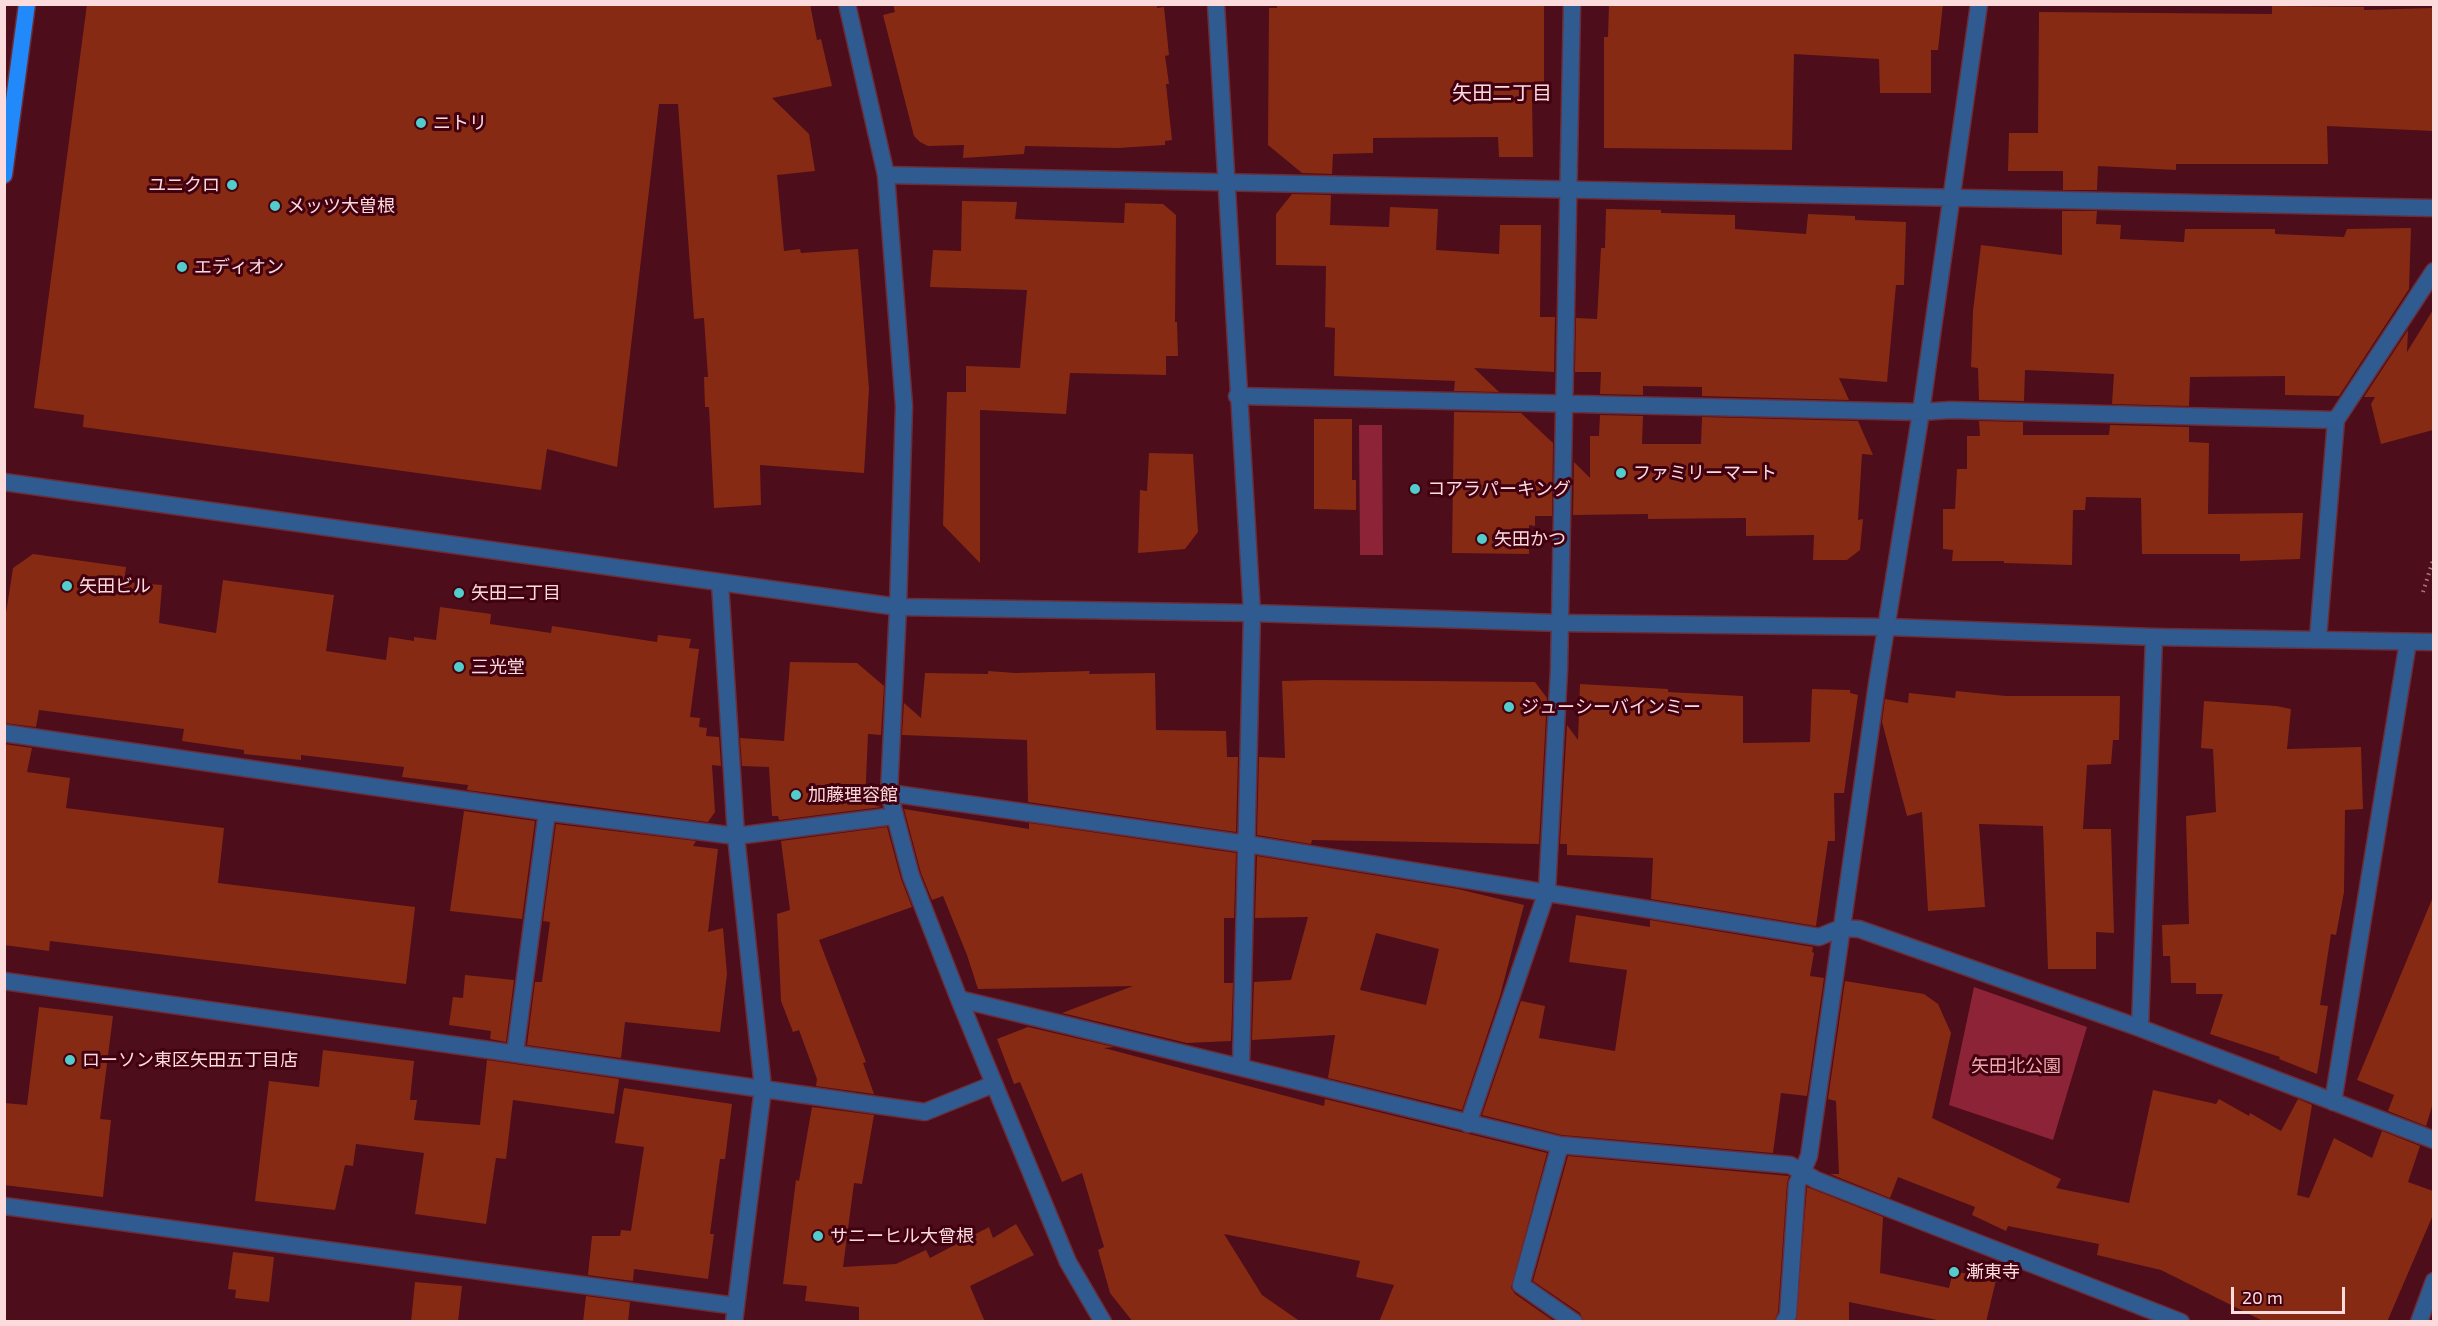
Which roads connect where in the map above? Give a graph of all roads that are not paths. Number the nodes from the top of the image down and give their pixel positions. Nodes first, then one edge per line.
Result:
1 (27, 4) edge
2 (847, 4) edge
3 (1216, 4) edge
4 (1572, 4) edge
5 (1979, 4) edge
6 (4, 175) edge
7 (886, 176) junction
8 (1227, 183) junction
9 (1569, 190) junction
10 (1952, 198) junction
11 (2433, 208) edge
12 (2433, 271) edge
13 (1238, 396) junction
14 (1566, 404) junction
15 (1921, 412) junction
16 (2336, 420) junction
17 (4, 482) edge
18 (720, 584) junction
19 (898, 607) junction
20 (1252, 613) junction
21 (1560, 623) junction
22 (1888, 627) junction
23 (2154, 637) junction
24 (2318, 638) junction
25 (2408, 642) junction
26 (2433, 642) edge
27 (4, 733) edge
28 (889, 793) junction
29 (546, 812) junction
30 (894, 816) junction
31 (736, 836) junction
32 (1247, 844) junction
33 (1547, 891) junction
34 (1842, 928) junction
35 (4, 981) edge
36 (959, 999) junction
37 (2140, 1028) junction
38 (515, 1053) junction
39 (1241, 1066) junction
40 (994, 1084) junction
41 (763, 1088) junction
42 (2333, 1102) junction
43 (1468, 1124) junction
44 (2433, 1140) edge
45 (1560, 1145) junction
46 (1804, 1172) junction
47 (4, 1206) edge
48 (2433, 1281) edge
49 (735, 1314) edge
50 (1787, 1319) edge
51 (1103, 1322) edge
52 (1574, 1322) edge
53 (2181, 1322) edge
54 (2419, 1322) edge

1 - 6 main road
2 - 7 street
3 - 8 street
4 - 9 street
5 - 10 street
7 - 8 street
7 - 19 street
8 - 9 street
8 - 13 street
9 - 10 street
9 - 14 street
10 - 11 street
10 - 15 street
12 - 16 street
13 - 14 street
13 - 20 street
14 - 15 street
14 - 21 street
15 - 16 street
15 - 22 street
16 - 24 street
17 - 18 street
18 - 19 street
18 - 31 street
19 - 20 street
19 - 28 street
20 - 21 street
20 - 32 street
21 - 22 street
21 - 33 street
22 - 23 street
22 - 34 street
23 - 24 street
23 - 37 street
24 - 25 street
25 - 26 street
25 - 42 street
27 - 29 street
28 - 30 street
28 - 32 street
29 - 31 street
29 - 38 street
30 - 31 street
30 - 36 street
31 - 41 street
32 - 33 street
32 - 39 street
33 - 34 street
33 - 43 street
34 - 37 street
34 - 46 street
35 - 38 street
36 - 39 street
36 - 40 street
37 - 42 street
38 - 41 street
39 - 43 street
40 - 41 street
40 - 51 street
41 - 49 street
42 - 44 street
43 - 45 street
45 - 46 street
45 - 52 street
46 - 50 street
46 - 53 street
47 - 49 street
48 - 54 street

